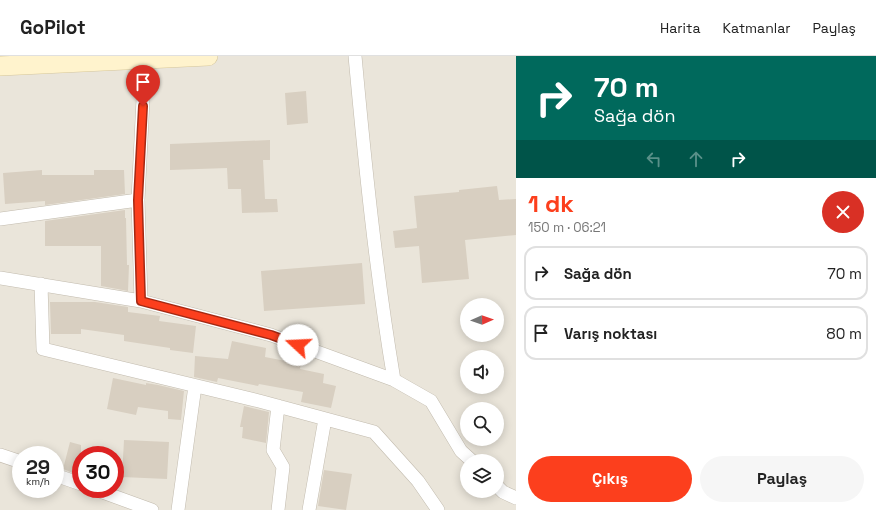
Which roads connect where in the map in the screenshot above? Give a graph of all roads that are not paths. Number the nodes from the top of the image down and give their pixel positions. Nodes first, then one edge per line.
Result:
1 (208, 56) edge
2 (355, 56) edge
3 (146, 59) junction
4 (0, 66) edge
5 (138, 200) junction
6 (0, 219) edge
7 (0, 278) edge
8 (40, 284) junction
9 (141, 301) junction
10 (394, 380) junction
11 (195, 386) junction
12 (278, 406) junction
13 (325, 419) junction
14 (465, 454) edge
15 (0, 455) edge
16 (12, 459) edge
17 (504, 492) edge
18 (119, 498) edge
19 (516, 498) edge
20 (152, 510) edge
21 (178, 510) edge
22 (278, 510) edge
23 (309, 510) edge
24 (438, 510) edge

1 - 3 street
2 - 10 street
3 - 4 street
3 - 5 street
5 - 6 street
5 - 9 street
7 - 8 street
8 - 9 street
8 - 11 street
9 - 10 street
10 - 14 street
11 - 12 street
11 - 21 street
12 - 13 street
12 - 22 street
13 - 23 street
13 - 24 street
15 - 16 street
17 - 19 street
18 - 20 street

